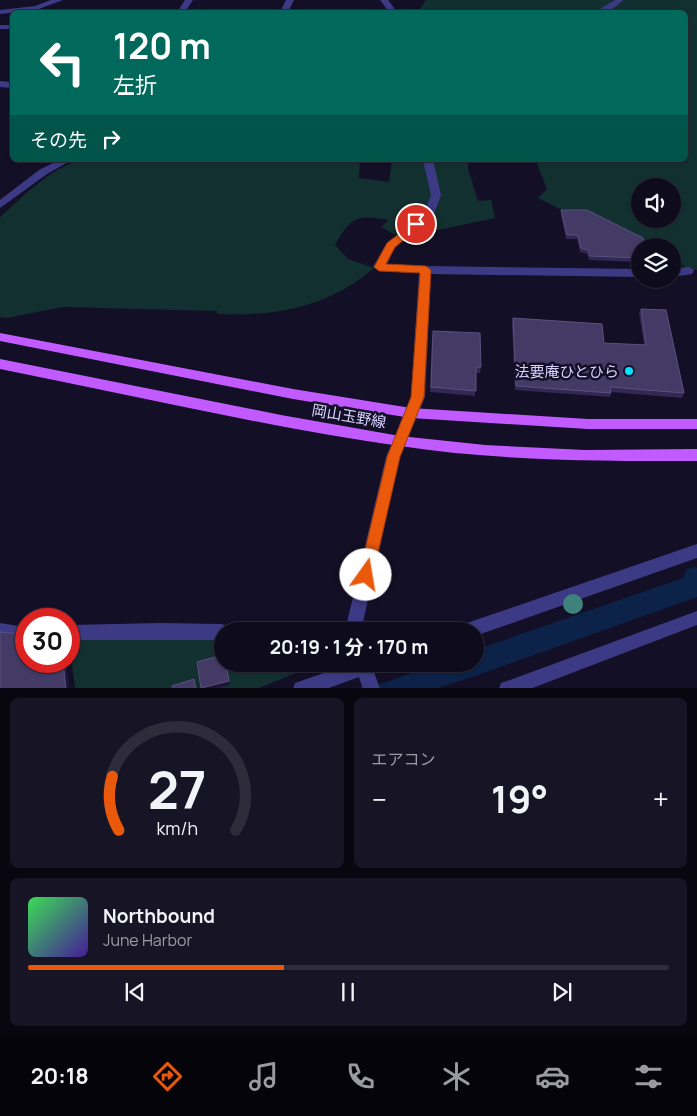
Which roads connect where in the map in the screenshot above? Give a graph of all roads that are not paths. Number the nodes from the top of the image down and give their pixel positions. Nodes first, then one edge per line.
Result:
1 (59, 0) edge
2 (619, 0) edge
3 (18, 10) edge
4 (604, 10) edge
5 (63, 162) edge
6 (428, 162) edge
7 (0, 205) edge
8 (426, 270) junction
9 (688, 271) dead end
10 (681, 272) edge
11 (631, 273) edge
12 (0, 337) edge
13 (0, 364) edge
14 (411, 413) junction
15 (697, 424) edge
16 (400, 441) junction
17 (697, 454) edge
18 (697, 551) edge
19 (697, 618) edge
20 (354, 622) edge
21 (484, 625) edge
22 (0, 631) edge
23 (214, 632) edge
24 (15, 633) edge
25 (80, 633) edge
26 (368, 673) edge
27 (301, 688) edge
28 (507, 688) edge

1 - 3 street
2 - 4 street
5 - 7 street
6 - 8 street
8 - 11 street
8 - 14 street
9 - 10 street
12 - 14 main road, 岡山玉野線
13 - 16 main road, 岡山玉野線
14 - 15 main road, 岡山玉野線
14 - 16 street
16 - 17 main road, 岡山玉野線
16 - 20 street
18 - 21 street
19 - 28 street
22 - 24 street
23 - 25 street
26 - 27 street

